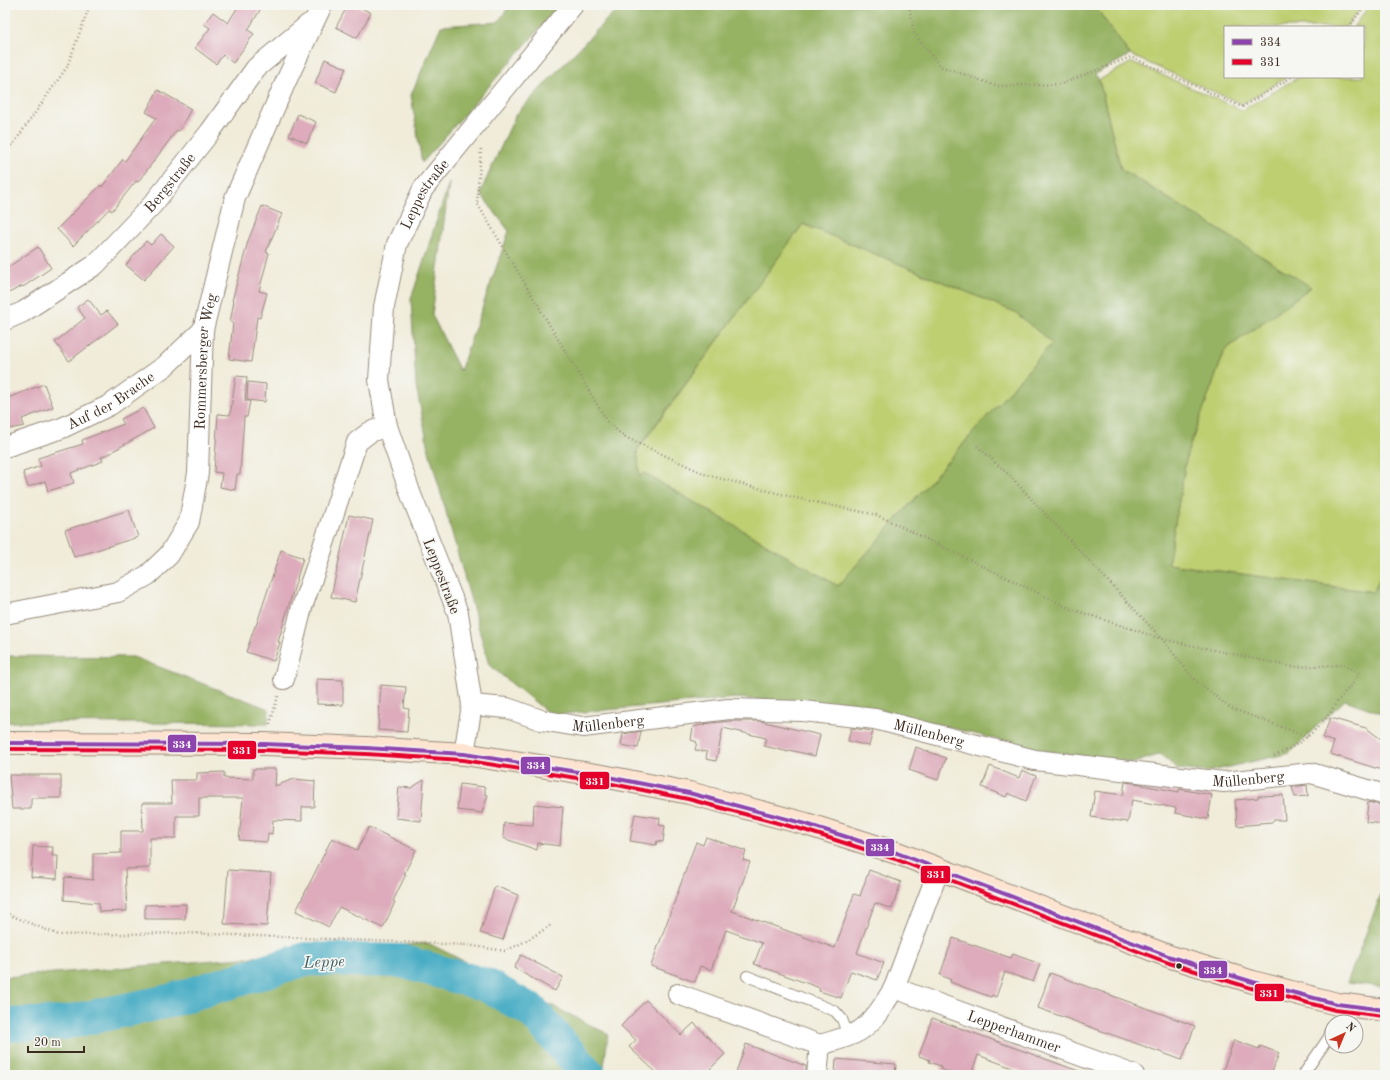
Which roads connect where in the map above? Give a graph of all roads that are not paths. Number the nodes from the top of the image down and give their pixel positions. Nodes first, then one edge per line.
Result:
1 (573, 5) edge
2 (318, 13) edge
3 (5, 320) edge
4 (202, 330) junction
5 (387, 426) junction
6 (5, 447) edge
7 (5, 614) edge
8 (284, 679) road end
9 (472, 705) junction
10 (5, 743) edge
11 (464, 754) junction
12 (1385, 795) edge
13 (939, 869) junction
14 (747, 976) dead end
15 (894, 988) junction
16 (678, 994) dead end
17 (1385, 1010) edge
18 (1335, 1013) edge
19 (848, 1036) junction
20 (1324, 1044) edge
21 (820, 1045) junction
22 (817, 1075) edge
23 (1134, 1075) edge
24 (1303, 1075) edge

1 - 5 street, Leppestraße
2 - 3 street, Bergstraße
2 - 4 street, Rommersberger Weg
4 - 6 street, Auf der Brache
4 - 7 street, Rommersberger Weg
5 - 8 street
5 - 9 street, Leppestraße
9 - 11 street, Leppestraße
9 - 12 street, Müllenberg
10 - 11 main road
11 - 13 main road
13 - 15 street
13 - 18 main road
14 - 19 lane
15 - 19 street
15 - 23 street, Lepperhammer
16 - 21 street
17 - 18 main road
19 - 21 street
20 - 24 lane
21 - 22 street

